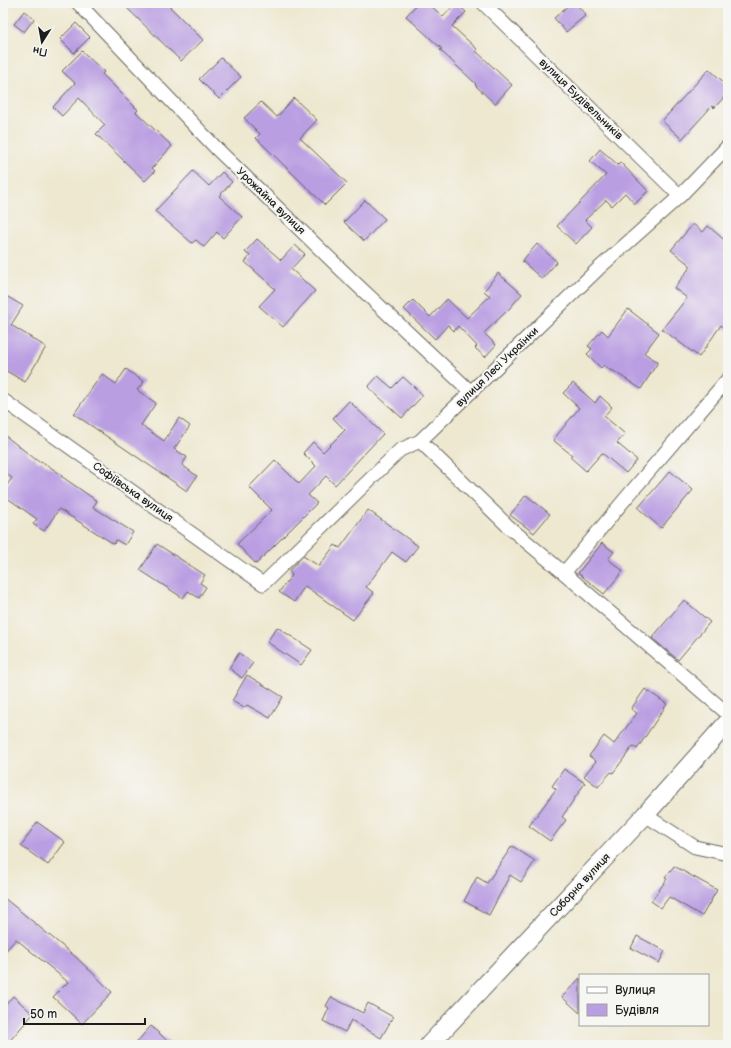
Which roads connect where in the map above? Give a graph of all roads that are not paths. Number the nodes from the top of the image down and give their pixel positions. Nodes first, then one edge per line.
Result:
1 (78, 3) edge
2 (482, 3) edge
3 (728, 146) edge
4 (680, 196) junction
5 (728, 379) edge
6 (471, 392) junction
7 (3, 400) edge
8 (420, 441) junction
9 (564, 573) junction
10 (263, 584) joint
11 (728, 714) edge
12 (728, 722) edge
13 (645, 815) junction
14 (728, 854) edge
15 (429, 1045) edge

1 - 6 street, Урожайна вулиця
2 - 4 street, вулиця Будівельників
3 - 4 street, вулиця Лесі Українки
4 - 6 street, вулиця Лесі Українки
5 - 9 street
6 - 8 street, вулиця Лесі Українки
7 - 10 street, Софіївська вулиця
8 - 9 street
8 - 10 street, вулиця Лесі Українки
9 - 11 street
12 - 13 street, Соборна вулиця
13 - 14 street
13 - 15 street, Соборна вулиця

